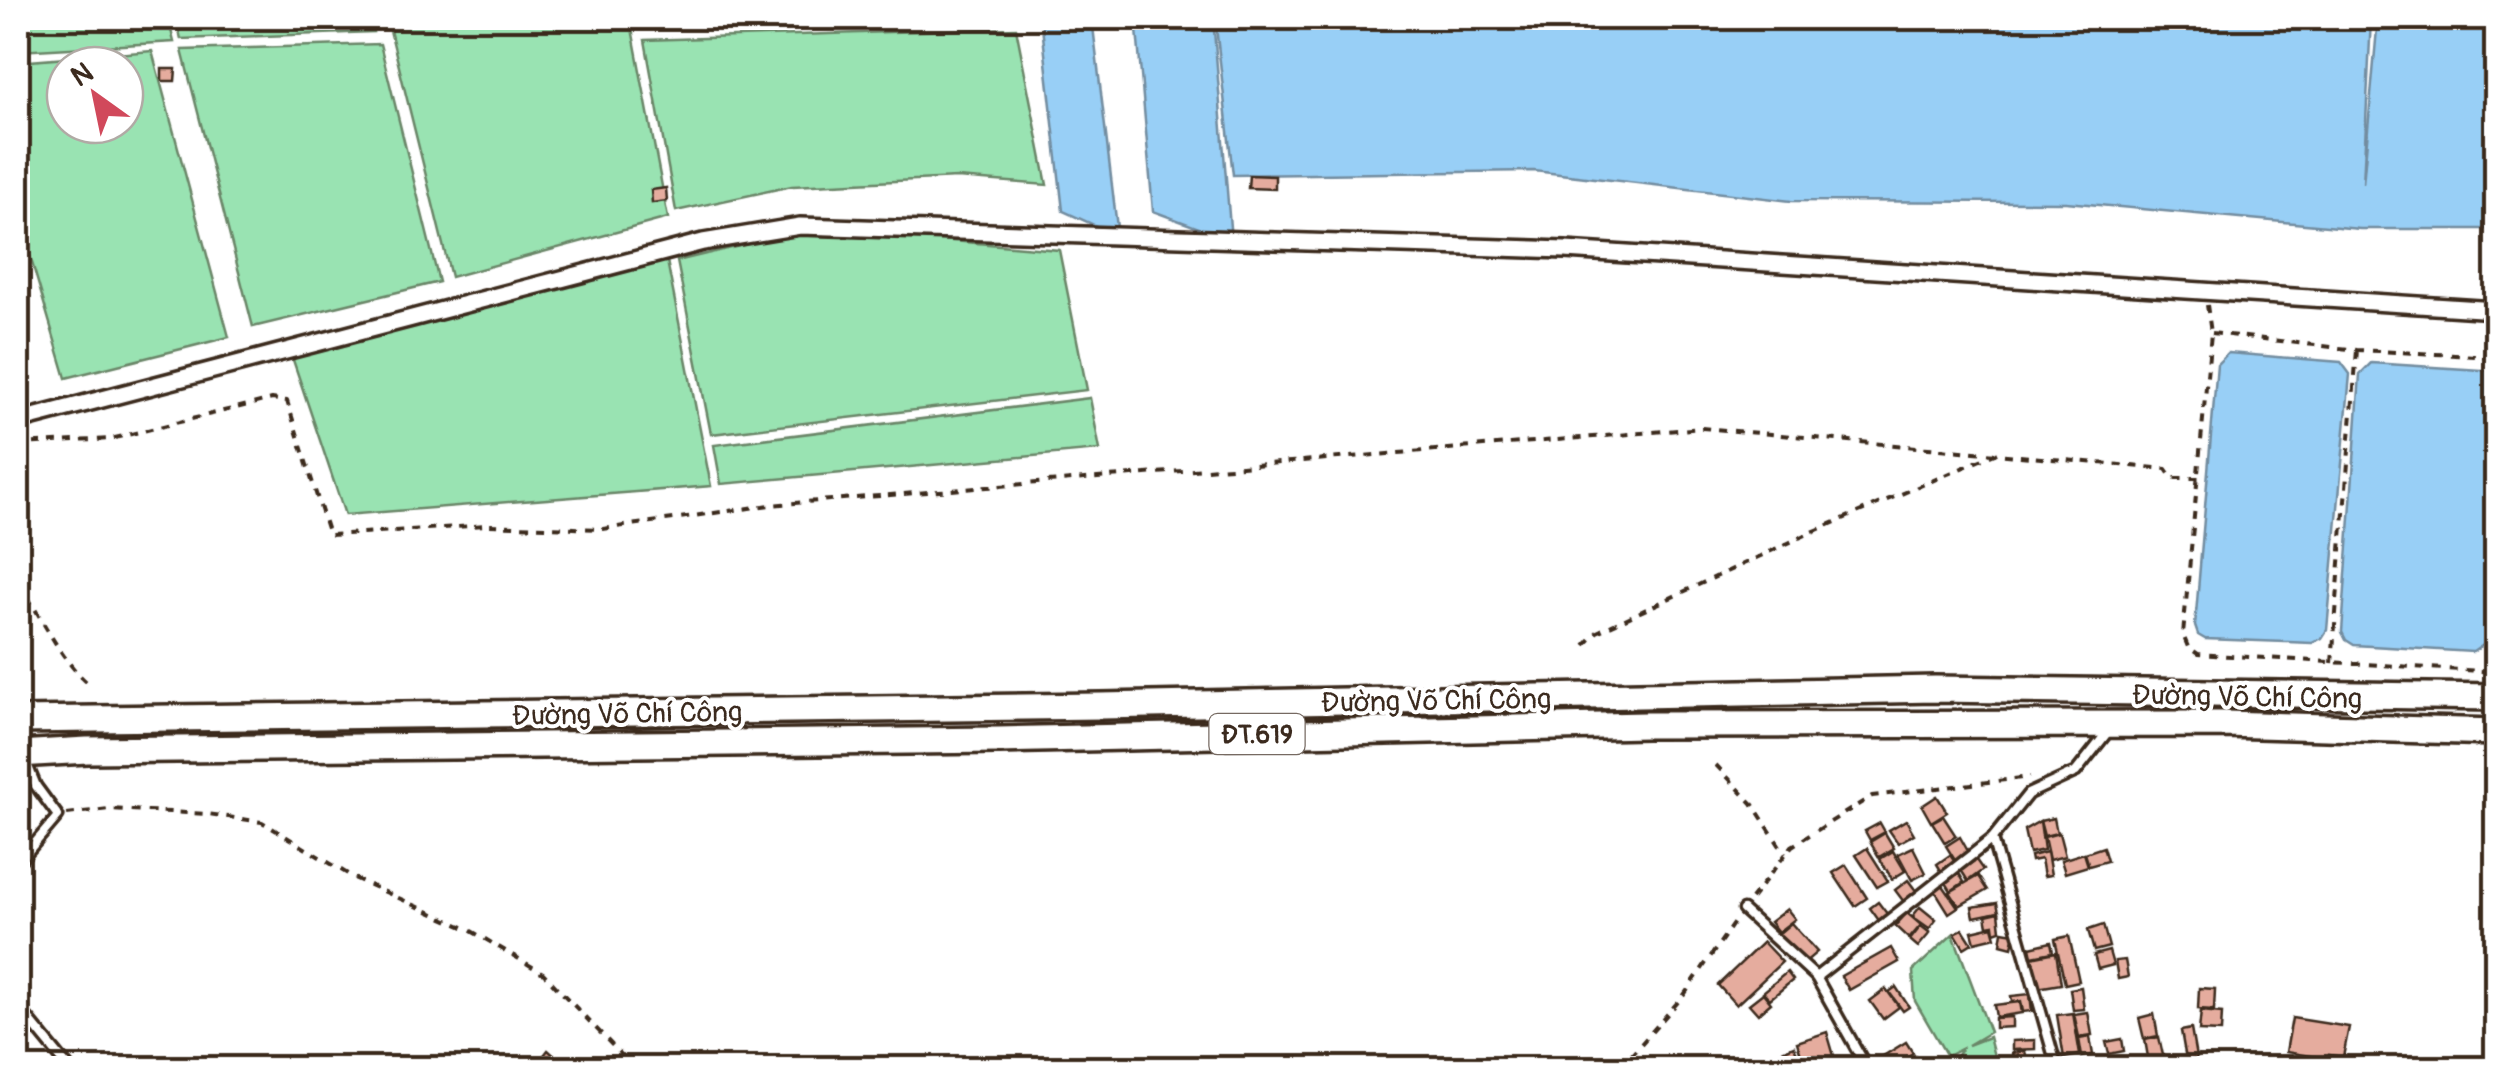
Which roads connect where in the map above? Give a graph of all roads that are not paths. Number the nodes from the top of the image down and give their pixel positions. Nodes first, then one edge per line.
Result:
1 (2496, 310) edge
2 (18, 421) edge
3 (2495, 680) edge
4 (18, 720) edge
5 (2114, 724) junction
6 (2496, 732) edge
7 (20, 754) edge
8 (1992, 839) junction
9 (18, 863) edge
10 (1742, 910) road end
11 (1816, 977) junction
12 (18, 1006) edge
13 (69, 1068) edge
14 (1867, 1068) edge
15 (2057, 1068) edge

1 - 2 street
3 - 4 main road, Đường Võ Chí Công / ĐT.619
5 - 6 main road, Đường Võ Chí Công / ĐT.619
5 - 7 main road, Đường Võ Chí Công / ĐT.619
5 - 8 lane
7 - 9 lane
8 - 11 lane
8 - 15 lane
10 - 11 lane
11 - 14 lane
12 - 13 lane

